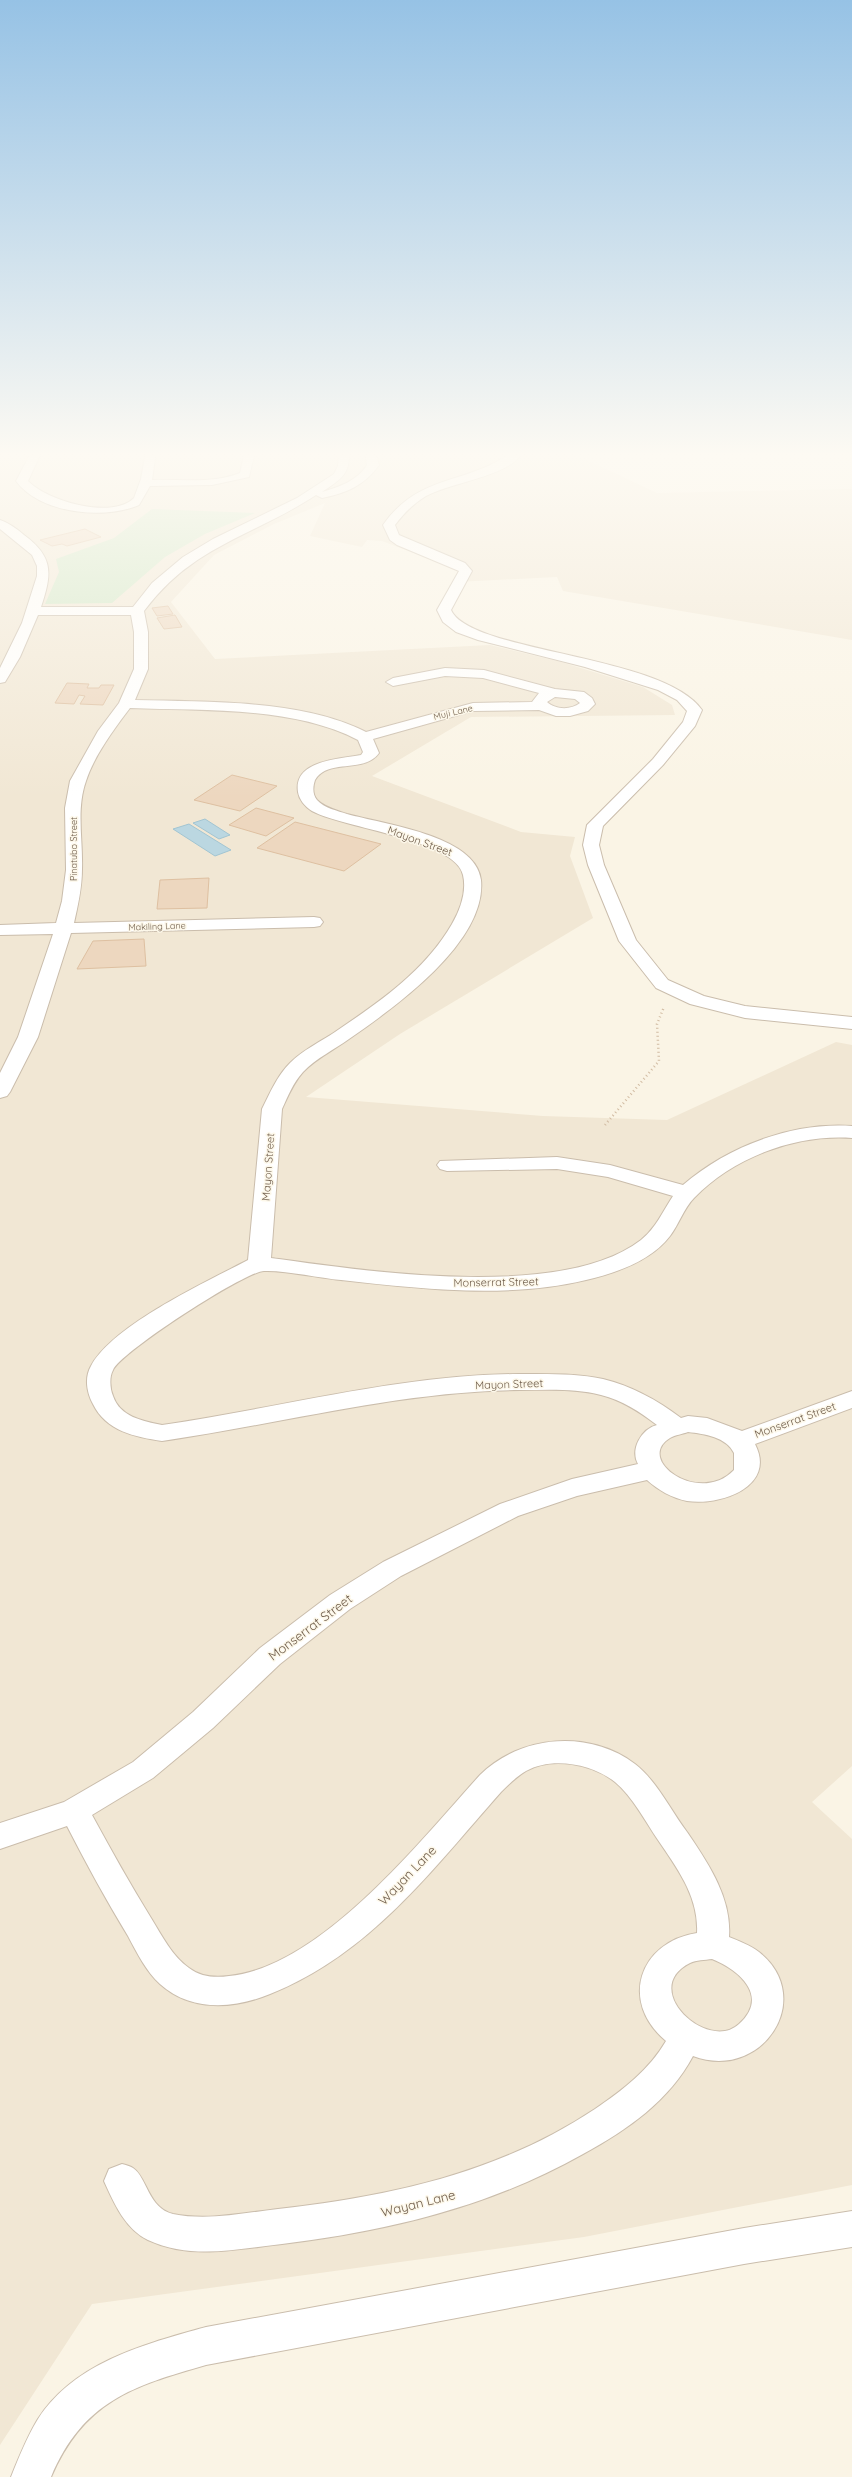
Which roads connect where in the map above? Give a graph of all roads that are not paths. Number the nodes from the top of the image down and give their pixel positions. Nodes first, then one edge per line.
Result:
1 (43, 567) edge
2 (179, 567) edge
3 (462, 567) edge
4 (137, 610) junction
5 (33, 611) junction
6 (0, 679) edge
7 (392, 682) dead end
8 (554, 693) junction
9 (126, 704) junction
10 (542, 706) junction
11 (367, 736) junction
12 (314, 922) dead end
13 (63, 928) junction
14 (0, 930) edge
15 (852, 1023) edge
16 (0, 1092) edge
17 (852, 1132) edge
18 (447, 1165) dead end
19 (686, 1193) junction
20 (259, 1263) junction
21 (852, 1399) edge
22 (675, 1426) junction
23 (739, 1441) junction
24 (651, 1470) junction
25 (74, 1810) junction
26 (0, 1836) edge
27 (712, 1946) junction
28 (685, 2038) junction
29 (122, 2181) dead end
30 (852, 2229) edge
31 (31, 2477) edge

1 - 5 street
2 - 4 street
3 - 15 street
4 - 5 street
4 - 9 street, Pinatubo Street
5 - 6 street
7 - 8 street
8 - 10 street
8 - 10 street, Muji Lane
9 - 11 street
9 - 13 street, Pinatubo Street
10 - 11 street, Muji Lane
11 - 20 street, Mayon Street
12 - 13 street, Makiling Lane
13 - 14 street, Makiling Lane
13 - 16 street, Pinatubo Street
17 - 19 street, Monserrat Street
18 - 19 street
19 - 20 street, Monserrat Street
20 - 22 street, Mayon Street
21 - 23 street, Monserrat Street
22 - 23 street
22 - 24 street
23 - 24 street
24 - 25 street, Monserrat Street
25 - 26 street, Monserrat Street
25 - 27 street, Wayan Lane
27 - 28 street
27 - 28 street
28 - 29 street, Wayan Lane
30 - 31 street

